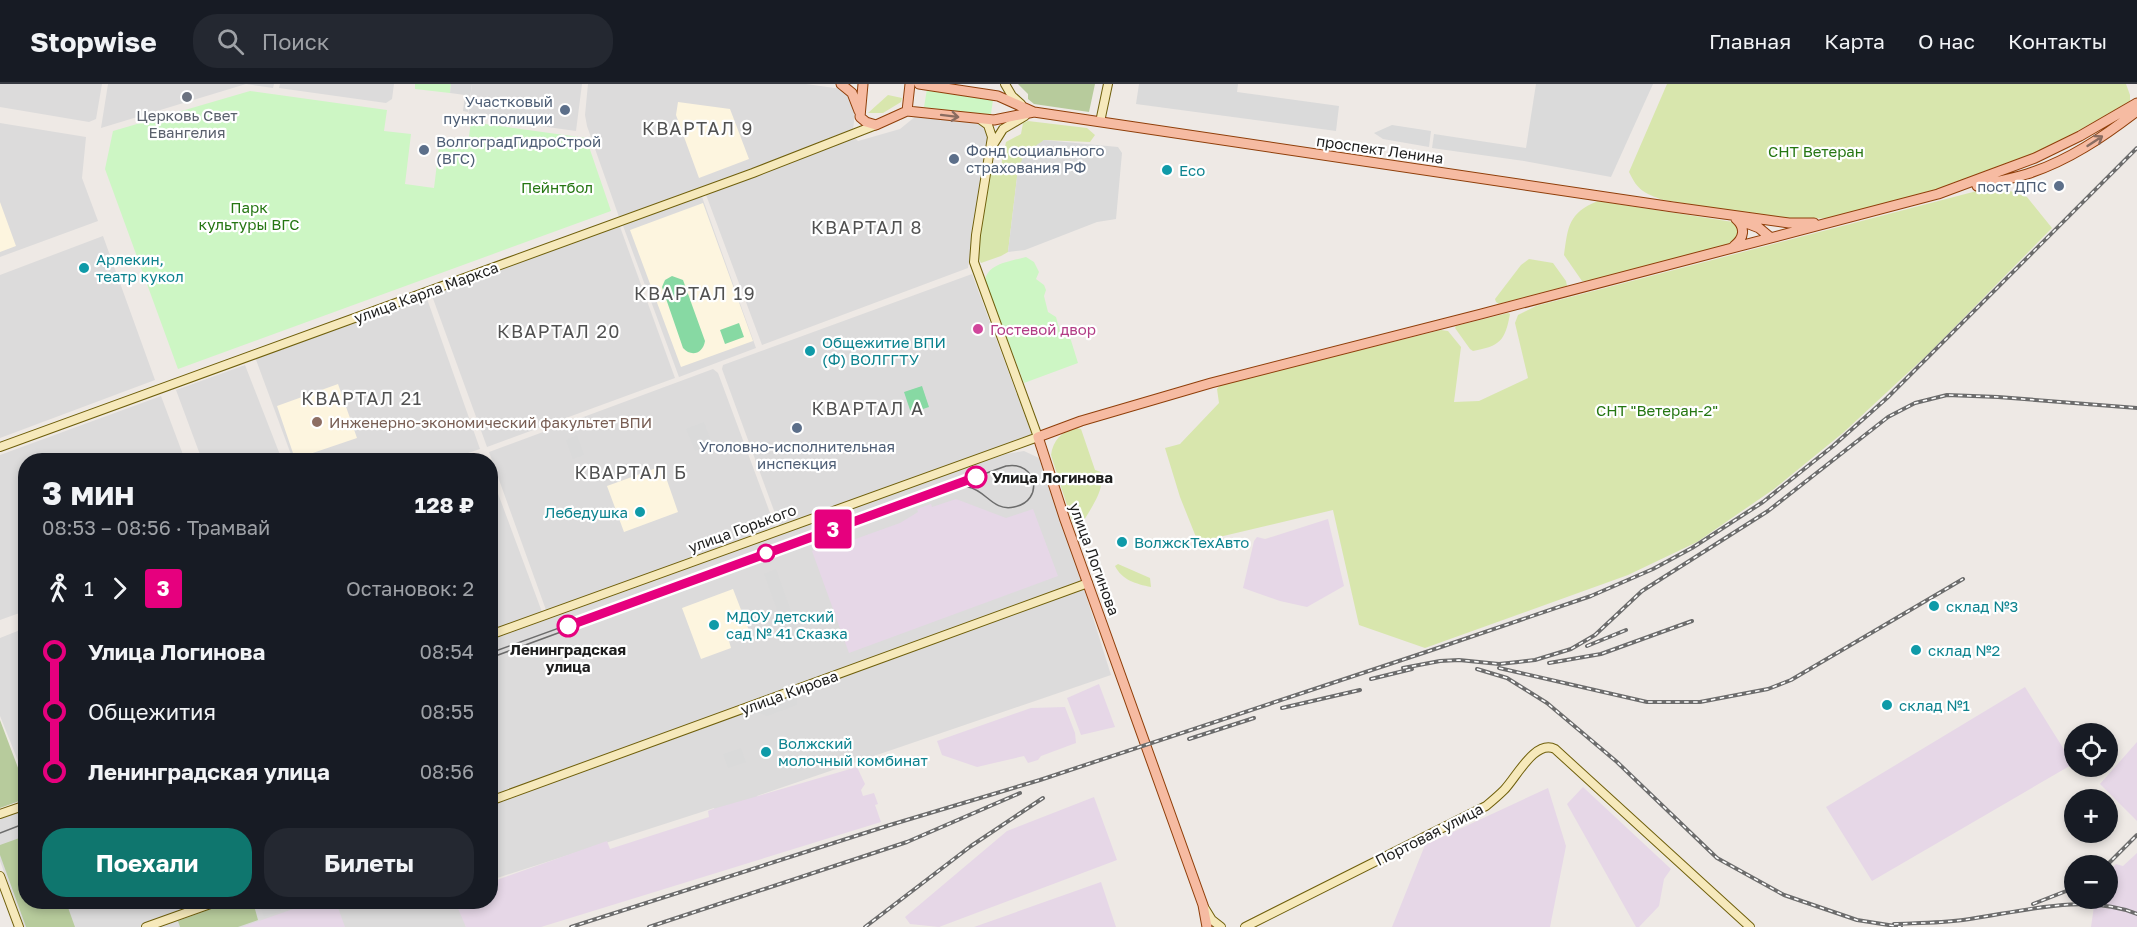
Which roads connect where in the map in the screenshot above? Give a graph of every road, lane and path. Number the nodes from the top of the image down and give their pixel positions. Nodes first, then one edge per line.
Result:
1 (841, 84) edge
2 (863, 84) edge
3 (910, 84) edge
4 (919, 84) edge
5 (1000, 84) edge
6 (1005, 84) edge
7 (1108, 84) edge
8 (985, 94) junction
9 (2137, 103) edge
10 (860, 111) junction
11 (907, 111) junction
12 (2137, 111) edge
13 (1034, 112) junction
14 (981, 120) junction
15 (1100, 122) junction
16 (876, 125) junction
17 (852, 135) junction
18 (2066, 143) junction
19 (2052, 150) junction
20 (2072, 155) junction
21 (2057, 162) junction
22 (988, 163) junction
23 (1945, 192) junction
24 (1722, 214) junction
25 (1759, 218) junction
26 (1736, 219) junction
27 (1831, 223) junction
28 (1769, 235) junction
29 (1730, 249) junction
30 (1038, 437) junction
31 (0, 447) edge
32 (1088, 583) junction
33 (498, 632) edge
34 (498, 798) edge
35 (18, 808) edge
36 (0, 814) edge
37 (0, 876) edge
38 (1203, 905) junction
39 (196, 909) edge
40 (19, 927) edge
41 (146, 927) edge
42 (1207, 927) edge
43 (1221, 927) edge
44 (1245, 927) edge
45 (1750, 927) edge

1 - 10 main road
2 - 10 main road
3 - 11 main road
4 - 8 main road, проспект Ленина
5 - 8 street
6 - 13 street
7 - 15 street
8 - 13 main road, проспект Ленина
9 - 18 main road
10 - 16 main road
10 - 17 street
11 -> 14 main road, проспект Ленина
11 - 16 main road
20 -> 12 main road
13 - 14 main road, проспект Ленина
13 - 15 main road, проспект Ленина
13 - 22 street
14 - 22 street
15 - 24 main road, проспект Ленина
16 - 17 street, улица Карла Маркса
17 - 31 street, улица Карла Маркса
18 - 19 main road
18 - 20 main road
19 - 21 main road
19 - 23 main road
20 - 21 main road
21 - 23 main road
22 - 30 street, улица Логинова
23 - 27 main road
24 - 25 main road, проспект Ленина
24 - 26 main road, проспект Ленина
25 - 27 main road, проспект Ленина
25 - 28 main road
26 - 28 main road, проспект Ленина
26 - 29 main road
27 - 28 main road
28 - 29 main road
29 - 30 main road
30 - 32 main road, улица Логинова
30 - 33 street, улица Горького
32 - 34 street, улица Кирова
32 - 38 main road, улица Логинова
35 - 36 street
37 - 40 street
38 - 42 main road, улица Логинова
38 - 43 street
39 - 41 street
44 - 45 street, Портовая улица

